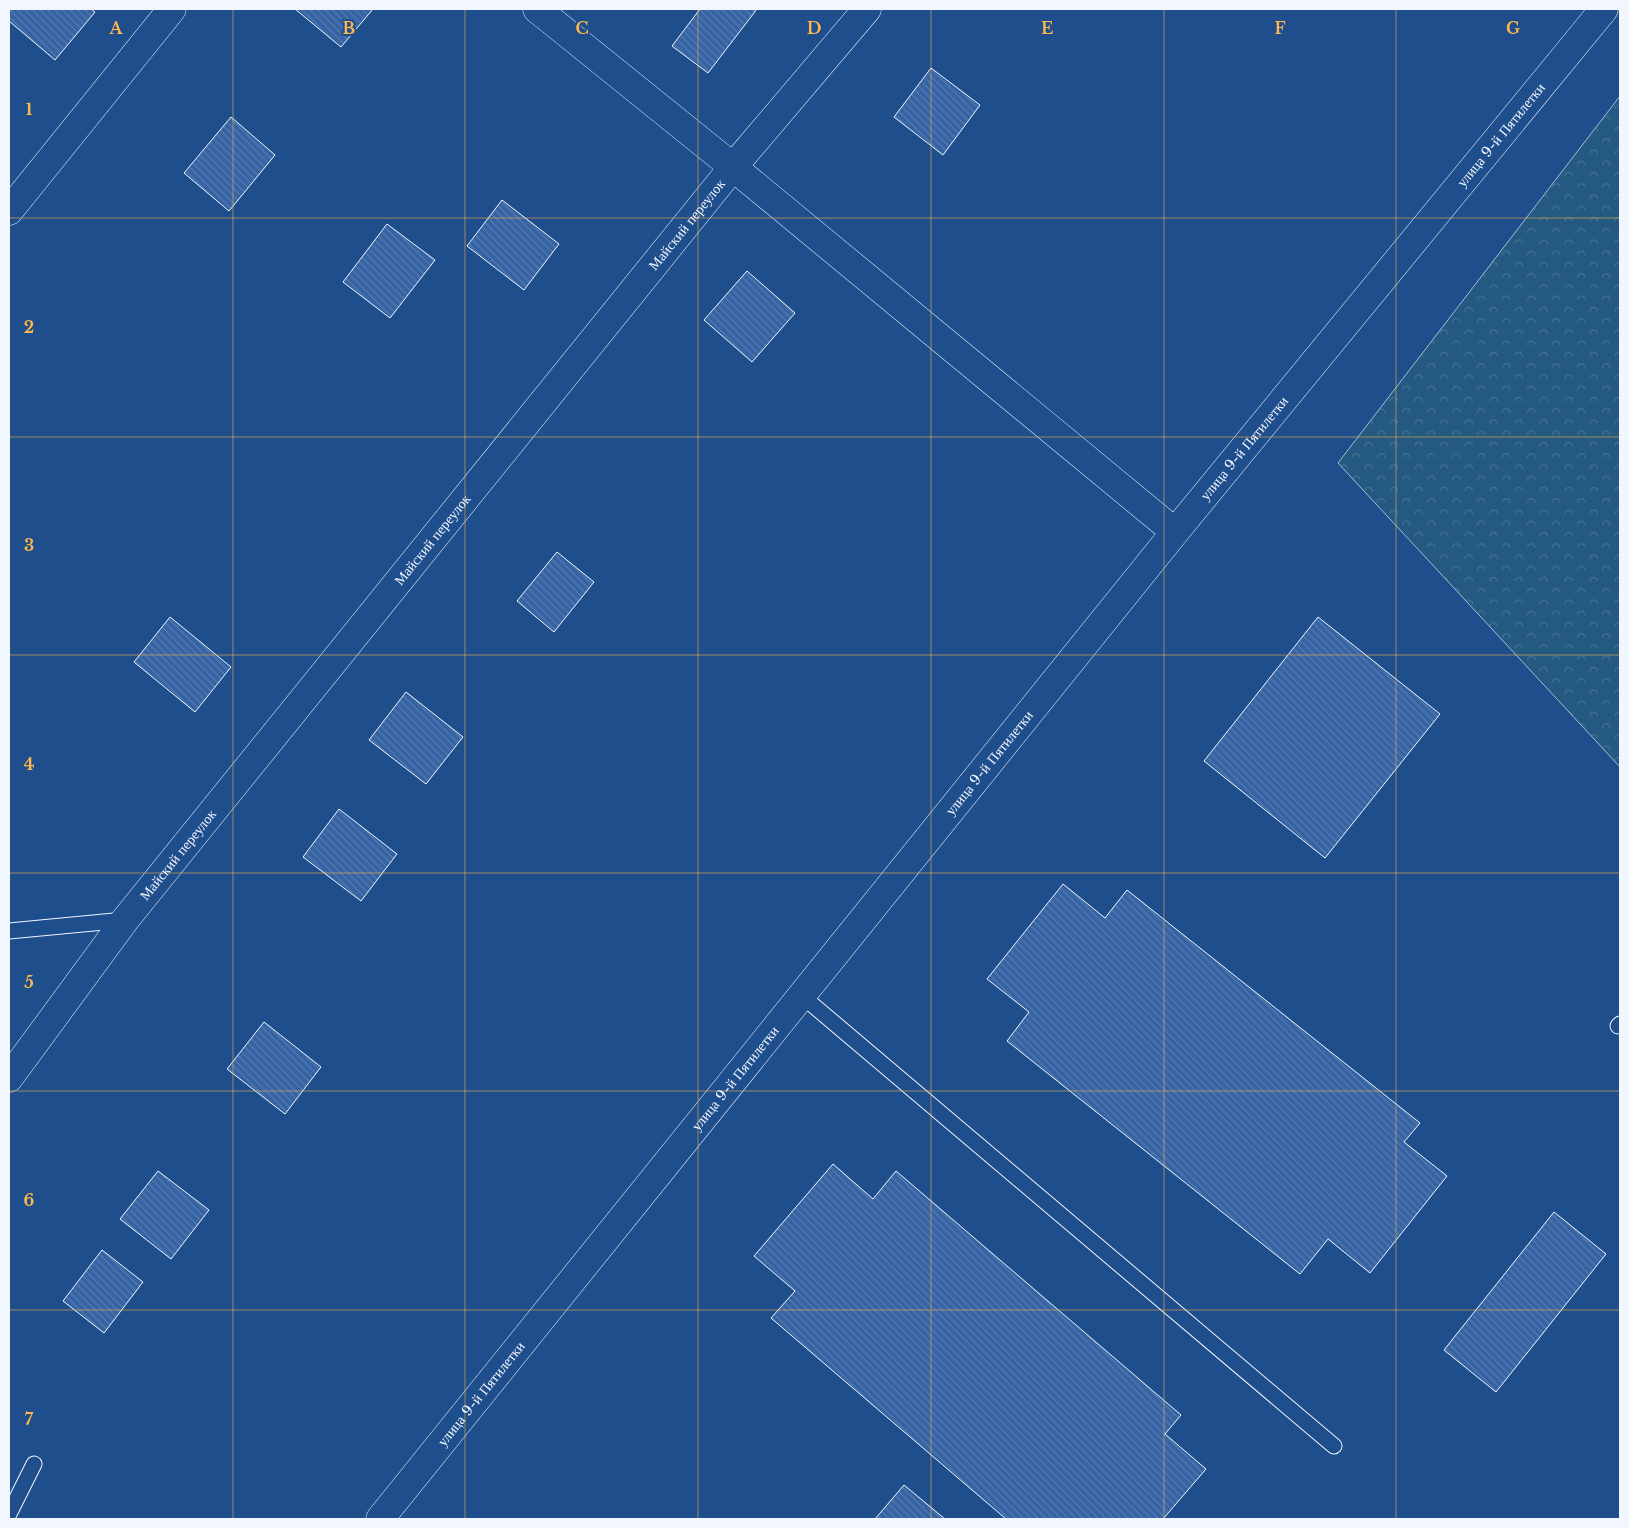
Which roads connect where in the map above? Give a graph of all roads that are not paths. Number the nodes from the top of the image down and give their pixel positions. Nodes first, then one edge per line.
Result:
1 (172, 9) edge
2 (537, 9) edge
3 (867, 9) edge
4 (1604, 9) edge
5 (733, 167) junction
6 (9, 211) edge
7 (1175, 532) junction
8 (125, 920) junction
9 (9, 931) edge
10 (801, 995) junction
11 (9, 1078) edge
12 (1334, 1446) dead end
13 (34, 1464) dead end
14 (9, 1514) edge
15 (380, 1519) edge

1 - 6 street
2 - 5 street
3 - 5 street, Майский переулок
4 - 7 street, улица 9-й Пятилетки
5 - 7 street
5 - 8 street, Майский переулок
7 - 10 street, улица 9-й Пятилетки
8 - 9 lane
8 - 11 street, Майский переулок
10 - 12 lane
10 - 15 street, улица 9-й Пятилетки
13 - 14 lane

